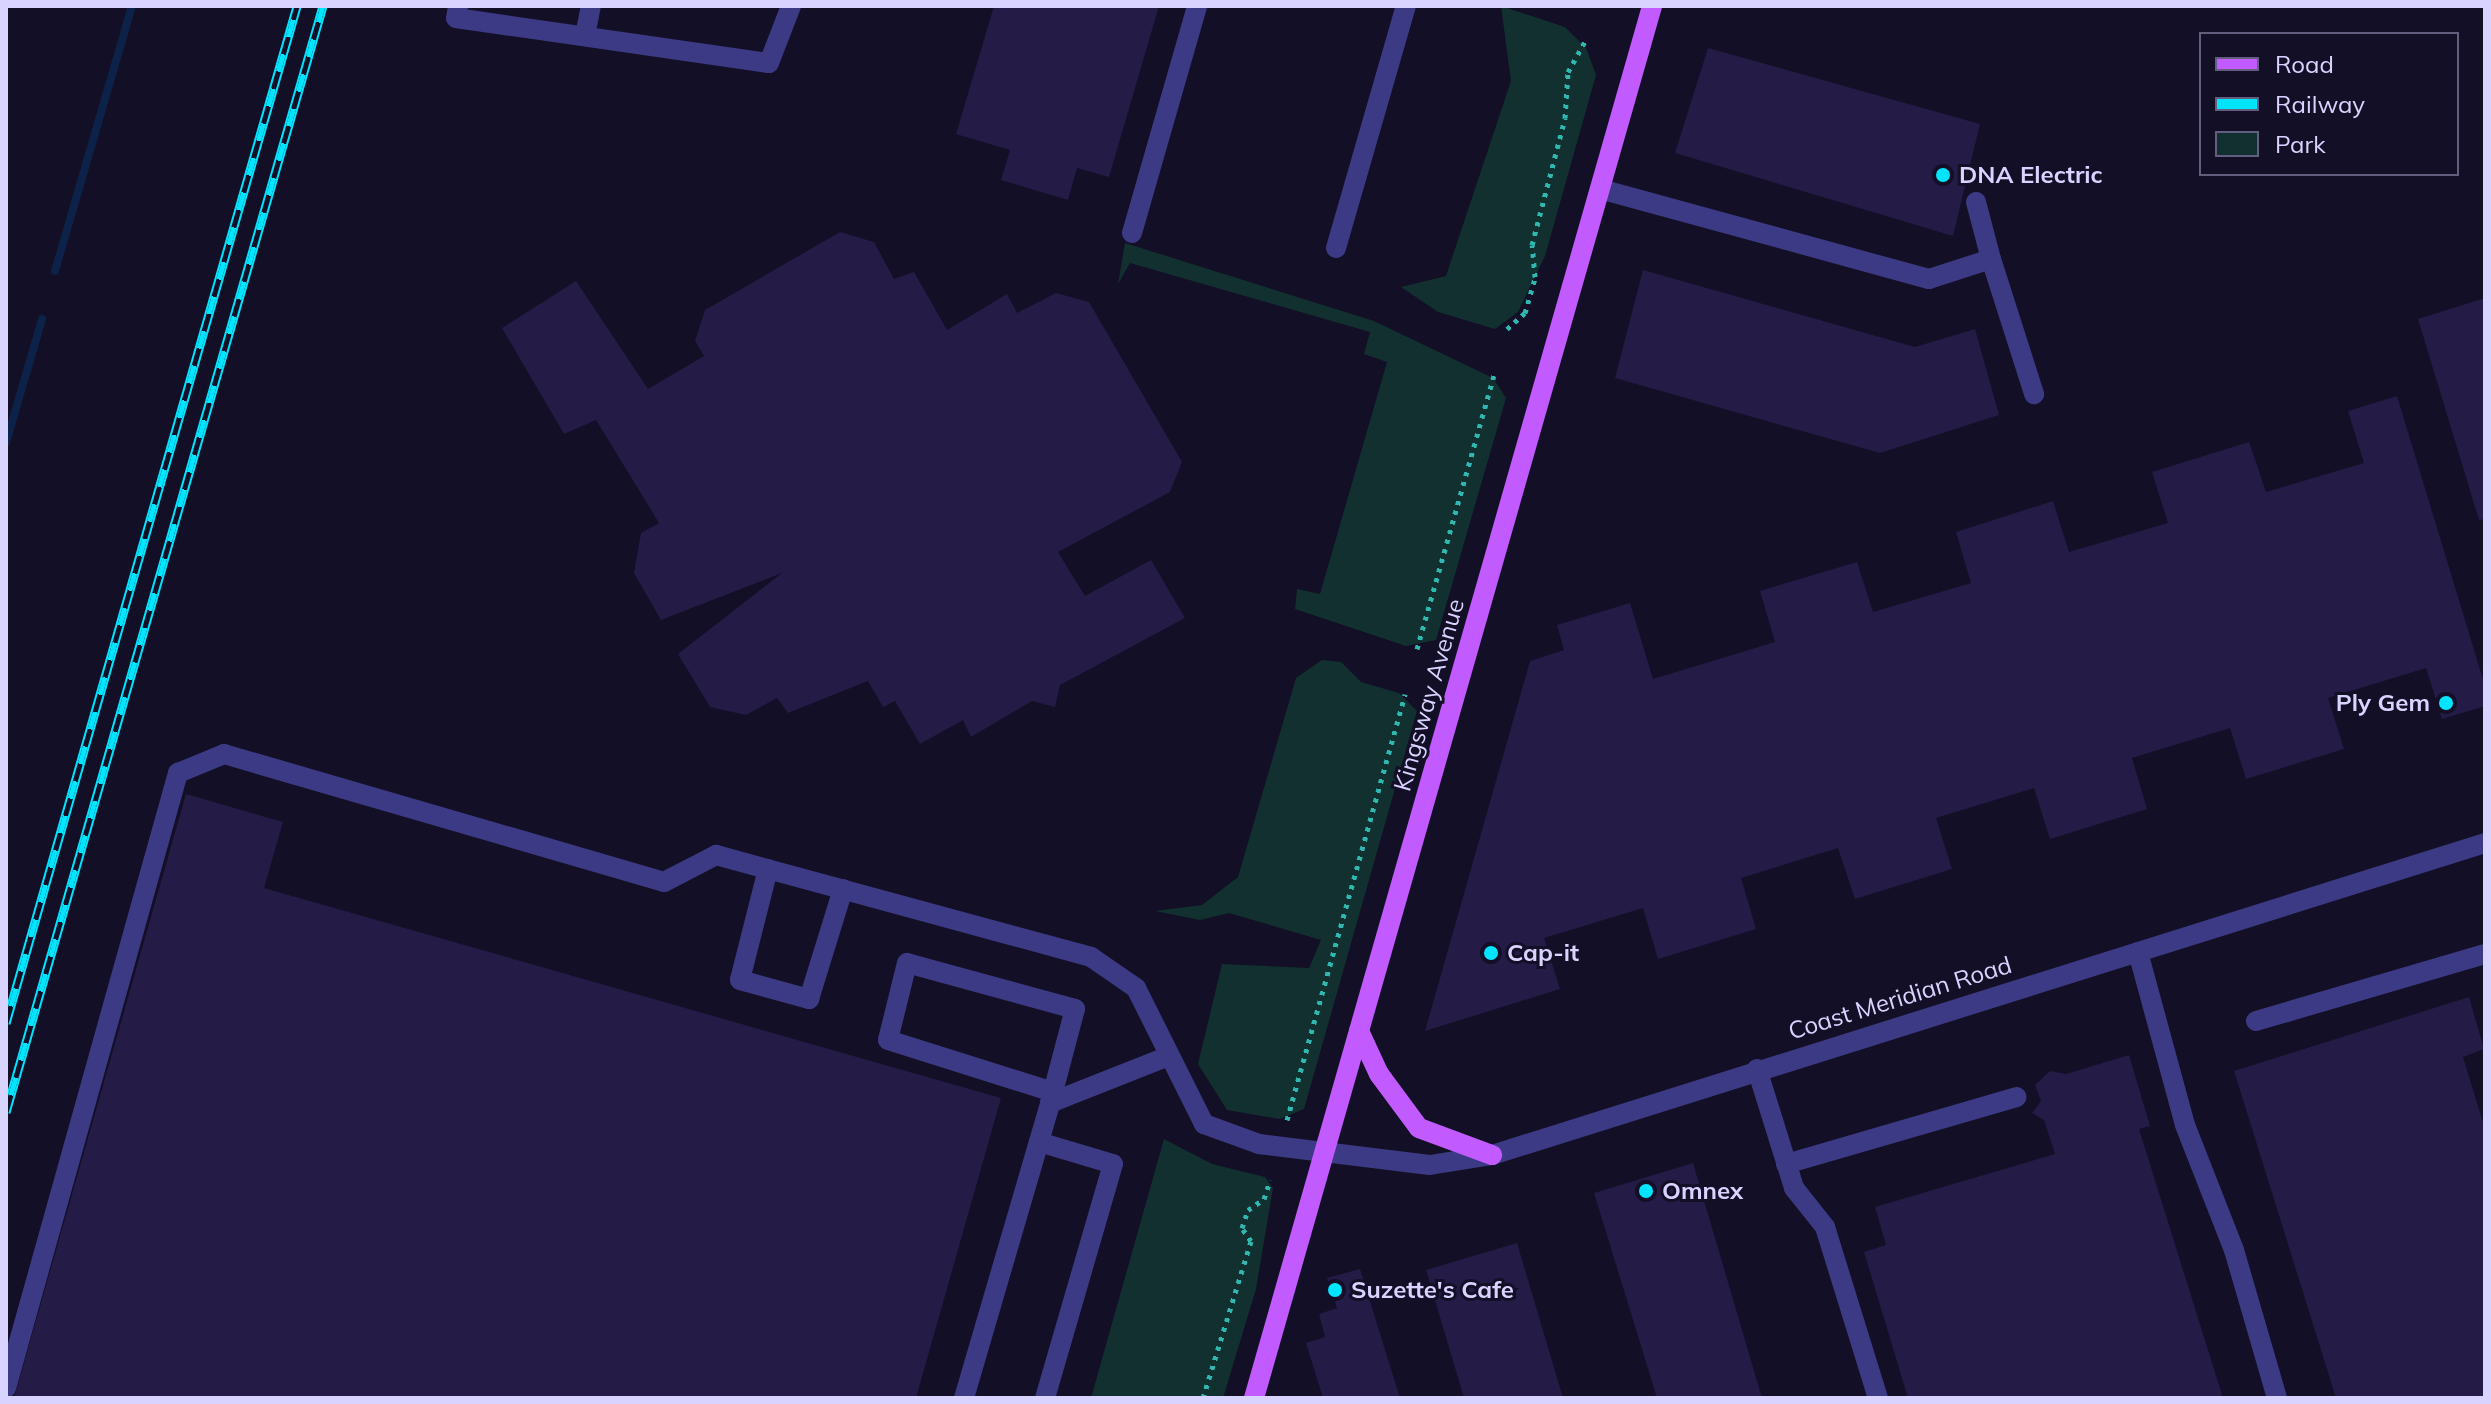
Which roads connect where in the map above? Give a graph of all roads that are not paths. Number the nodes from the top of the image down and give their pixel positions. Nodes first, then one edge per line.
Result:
1 (458, 6) edge
2 (591, 6) edge
3 (791, 6) edge
4 (1197, 6) edge
5 (1406, 6) edge
6 (1652, 6) edge
7 (585, 36) junction
8 (1600, 189) junction
9 (1976, 202) dead end
10 (1132, 233) dead end
11 (1336, 248) dead end
12 (1991, 259) junction
13 (2034, 394) dead end
14 (2485, 843) edge
15 (768, 869) junction
16 (843, 889) junction
17 (2138, 952) junction
18 (2485, 954) edge
19 (2256, 1021) dead end
20 (1359, 1031) junction
21 (1166, 1057) junction
22 (1757, 1069) junction
23 (2016, 1097) dead end
24 (1052, 1098) junction
25 (1039, 1142) junction
26 (1326, 1149) junction
27 (1492, 1155) junction
28 (1786, 1164) junction
29 (6, 1388) edge
30 (964, 1398) edge
31 (1045, 1398) edge
32 (1254, 1398) edge
33 (1878, 1398) edge
34 (2277, 1398) edge

1 - 7 street
2 - 7 street
3 - 7 street
4 - 10 street
5 - 11 street
6 - 8 main road, Kingsway Avenue
8 - 12 street
8 - 20 main road, Kingsway Avenue
9 - 12 street
12 - 13 street
14 - 17 street, Coast Meridian Road
15 - 16 street, Coast Meridian Road
15 - 16 street
15 - 29 street, Coast Meridian Road
16 - 21 street, Coast Meridian Road
17 - 22 street, Coast Meridian Road
17 - 34 street
18 - 19 street
20 - 26 main road, Kingsway Avenue
20 - 27 main road
21 - 24 street
21 - 26 street, Coast Meridian Road
22 - 27 street, Coast Meridian Road
22 - 28 street
23 - 28 street
24 - 24 street
24 - 25 street
25 - 30 street
25 - 31 street
26 - 27 street, Coast Meridian Road
26 - 32 main road, Kingsway Avenue
28 - 33 street

